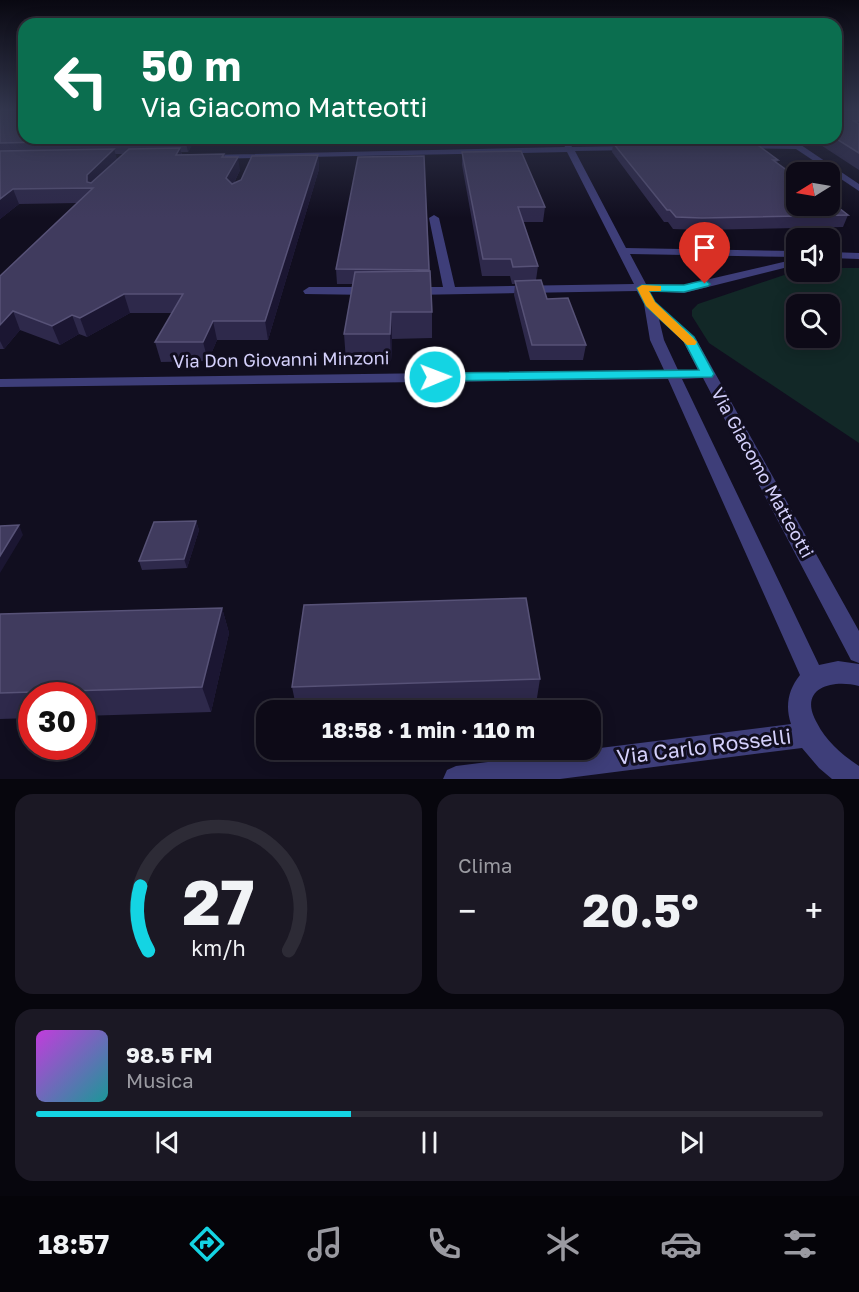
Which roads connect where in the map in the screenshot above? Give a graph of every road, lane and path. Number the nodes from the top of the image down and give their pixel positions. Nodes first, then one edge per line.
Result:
1 (569, 145) edge
2 (795, 145) edge
3 (735, 146) edge
4 (798, 147) junction
5 (642, 148) edge
6 (572, 150) junction
7 (254, 156) junction
8 (199, 157) edge
9 (249, 168) edge
10 (859, 188) edge
11 (434, 218) dead end
12 (624, 251) junction
13 (786, 254) edge
14 (840, 255) edge
15 (859, 255) edge
16 (786, 264) edge
17 (642, 288) junction
18 (309, 291) dead end
19 (380, 291) edge
20 (403, 291) edge
21 (450, 291) junction
22 (650, 304) junction
23 (672, 373) junction
24 (707, 374) junction
25 (0, 383) edge
26 (859, 653) edge
27 (859, 675) edge
28 (813, 677) junction
29 (809, 734) junction
30 (545, 774) edge
31 (456, 779) edge
32 (855, 779) edge

1 - 6 street, Via Giacomo Matteotti
2 - 4 street
3 - 4 street
4 - 10 street
5 - 6 street
6 - 7 street
6 - 12 street, Via Giacomo Matteotti
7 - 8 street
7 - 9 street
11 - 21 street
12 - 13 street
12 - 17 street, Via Giacomo Matteotti
14 - 15 street
16 - 17 street
17 - 21 street
17 - 22 street, Via Giacomo Matteotti
18 - 19 street
20 - 21 street
22 - 23 street, Via Giacomo Matteotti
22 - 24 street, Via Giacomo Matteotti
23 - 24 street, Via Don Giovanni Minzoni
23 - 25 street, Via Don Giovanni Minzoni
23 - 28 street, Via Giacomo Matteotti
24 - 26 street, Via Giacomo Matteotti
27 - 28 street
28 - 29 street
29 - 30 street, Via Carlo Rosselli
29 - 32 street
30 - 31 street, Via Carlo Rosselli

